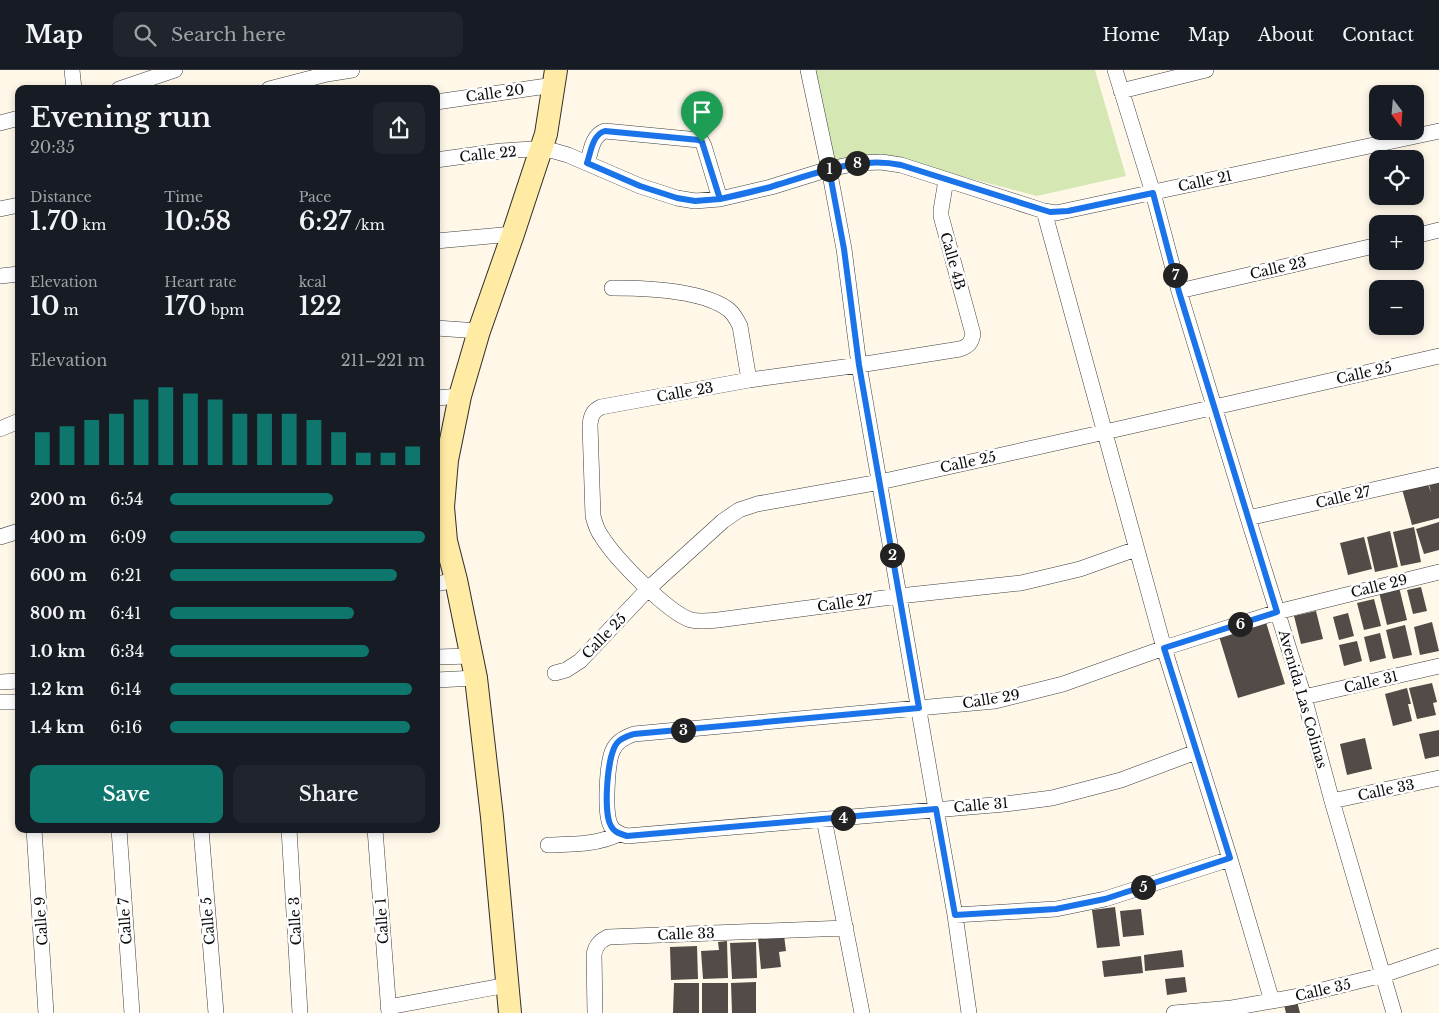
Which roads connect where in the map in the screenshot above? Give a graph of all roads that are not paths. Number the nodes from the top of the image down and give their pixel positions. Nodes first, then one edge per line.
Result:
1 (72, 70) edge
2 (175, 70) edge
3 (352, 70) edge
4 (808, 70) edge
5 (1115, 70) edge
6 (1206, 70) edge
7 (555, 78) edge
8 (74, 85) edge
9 (132, 85) edge
10 (284, 85) edge
11 (1121, 91) junction
12 (440, 101) edge
13 (15, 119) edge
14 (0, 123) edge
15 (1439, 131) edge
16 (541, 149) junction
17 (440, 159) edge
18 (587, 163) junction
19 (829, 169) junction
20 (946, 180) junction
21 (1153, 193) junction
22 (720, 199) junction
23 (15, 206) edge
24 (0, 209) edge
25 (1044, 212) junction
26 (1439, 230) edge
27 (513, 234) junction
28 (1424, 234) edge
29 (440, 241) edge
30 (1369, 247) edge
31 (15, 274) edge
32 (0, 276) edge
33 (612, 288) dead end
34 (1179, 292) junction
35 (440, 328) edge
36 (479, 331) junction
37 (972, 342) joint
38 (1439, 356) edge
39 (859, 365) junction
40 (749, 380) junction
41 (460, 396) junction
42 (440, 398) edge
43 (1214, 407) junction
44 (15, 423) edge
45 (0, 429) edge
46 (1105, 432) junction
47 (1439, 475) edge
48 (880, 482) junction
49 (440, 507) edge
50 (1248, 518) junction
51 (15, 532) edge
52 (0, 537) edge
53 (1136, 549) junction
54 (1439, 572) edge
55 (446, 582) edge
56 (649, 588) junction
57 (899, 596) junction
58 (1277, 612) junction
59 (1164, 648) junction
60 (472, 656) junction
61 (440, 657) edge
62 (1439, 666) edge
63 (555, 673) dead end
64 (476, 678) junction
65 (440, 680) edge
66 (15, 681) edge
67 (0, 682) edge
68 (1304, 697) junction
69 (0, 702) edge
70 (15, 702) edge
71 (919, 708) junction
72 (1196, 752) junction
73 (1439, 778) edge
74 (1332, 801) junction
75 (936, 809) junction
76 (824, 819) junction
77 (615, 831) junction
78 (34, 833) edge
79 (119, 833) edge
80 (201, 833) edge
81 (289, 833) edge
82 (375, 833) edge
83 (548, 845) dead end
84 (1230, 858) junction
85 (955, 915) junction
86 (846, 928) junction
87 (1439, 956) edge
88 (1383, 976) junction
89 (507, 985) junction
90 (1272, 1001) junction
91 (388, 1010) edge
92 (46, 1013) edge
93 (132, 1013) edge
94 (216, 1013) edge
95 (300, 1013) edge
96 (510, 1013) edge
97 (595, 1013) edge
98 (862, 1013) edge
99 (969, 1013) edge
100 (1174, 1013) edge
101 (1394, 1013) edge

1 - 8 street
2 - 9 street
3 - 10 street
4 - 19 street
5 - 11 street, Avenida Las Colinas
6 - 11 street
7 - 12 street, Calle 20
7 - 16 main road
11 - 21 street, Avenida Las Colinas
13 - 14 street
15 - 21 street, Calle 21
16 - 17 street, Calle 22
16 - 18 street, Calle 21
16 - 27 main road
18 - 22 street, Calle 21
18 - 22 street
19 - 20 street, Calle 21
19 - 22 street, Calle 21
19 - 39 street
20 - 25 street, Calle 21
20 - 37 street, Calle 4B
21 - 25 street, Calle 21
21 - 34 street, Avenida Las Colinas
23 - 24 street
25 - 46 street
26 - 28 street
27 - 29 street
27 - 36 main road
30 - 34 street, Calle 23
31 - 32 street
33 - 40 street
34 - 43 street, Avenida Las Colinas
35 - 36 street
36 - 41 main road
37 - 39 street, Calle 23
38 - 43 street, Calle 25
39 - 40 street, Calle 23
39 - 48 street
40 - 56 street, Calle 23
41 - 42 street
41 - 49 main road
43 - 46 street, Calle 25
43 - 50 street, Avenida Las Colinas
44 - 45 street
46 - 48 street, Calle 25
46 - 53 street
47 - 50 street, Calle 27
48 - 56 street, Calle 25
48 - 57 street
49 - 55 main road
50 - 58 street, Avenida Las Colinas
51 - 52 street
53 - 57 street, Calle 27
53 - 59 street
54 - 58 street, Calle 29
55 - 60 main road
56 - 57 street, Calle 27
56 - 63 street, Calle 25
57 - 71 street
58 - 59 street, Calle 29
58 - 68 street, Avenida Las Colinas
59 - 71 street, Calle 29
59 - 72 street
60 - 61 street
60 - 64 main road
62 - 68 street, Calle 31
64 - 65 street
64 - 89 main road
66 - 67 street
68 - 74 street, Avenida Las Colinas
69 - 70 street
71 - 75 street
71 - 77 street, Calle 29
72 - 75 street, Calle 31
72 - 84 street
73 - 74 street, Calle 33
74 - 88 street, Avenida Las Colinas
75 - 76 street, Calle 31
75 - 85 street
76 - 77 street, Calle 31
76 - 86 street
77 - 83 street
78 - 92 street, Calle 9
79 - 93 street, Calle 7
80 - 94 street, Calle 5
81 - 95 street, Calle 3
82 - 91 street, Calle 1
84 - 85 street
84 - 90 street
85 - 99 street
86 - 97 street, Calle 33
86 - 98 street
87 - 88 street, Calle 35
88 - 90 street, Calle 35
88 - 101 street, Avenida Las Colinas
89 - 91 street
89 - 96 main road
90 - 100 street, Calle 35

